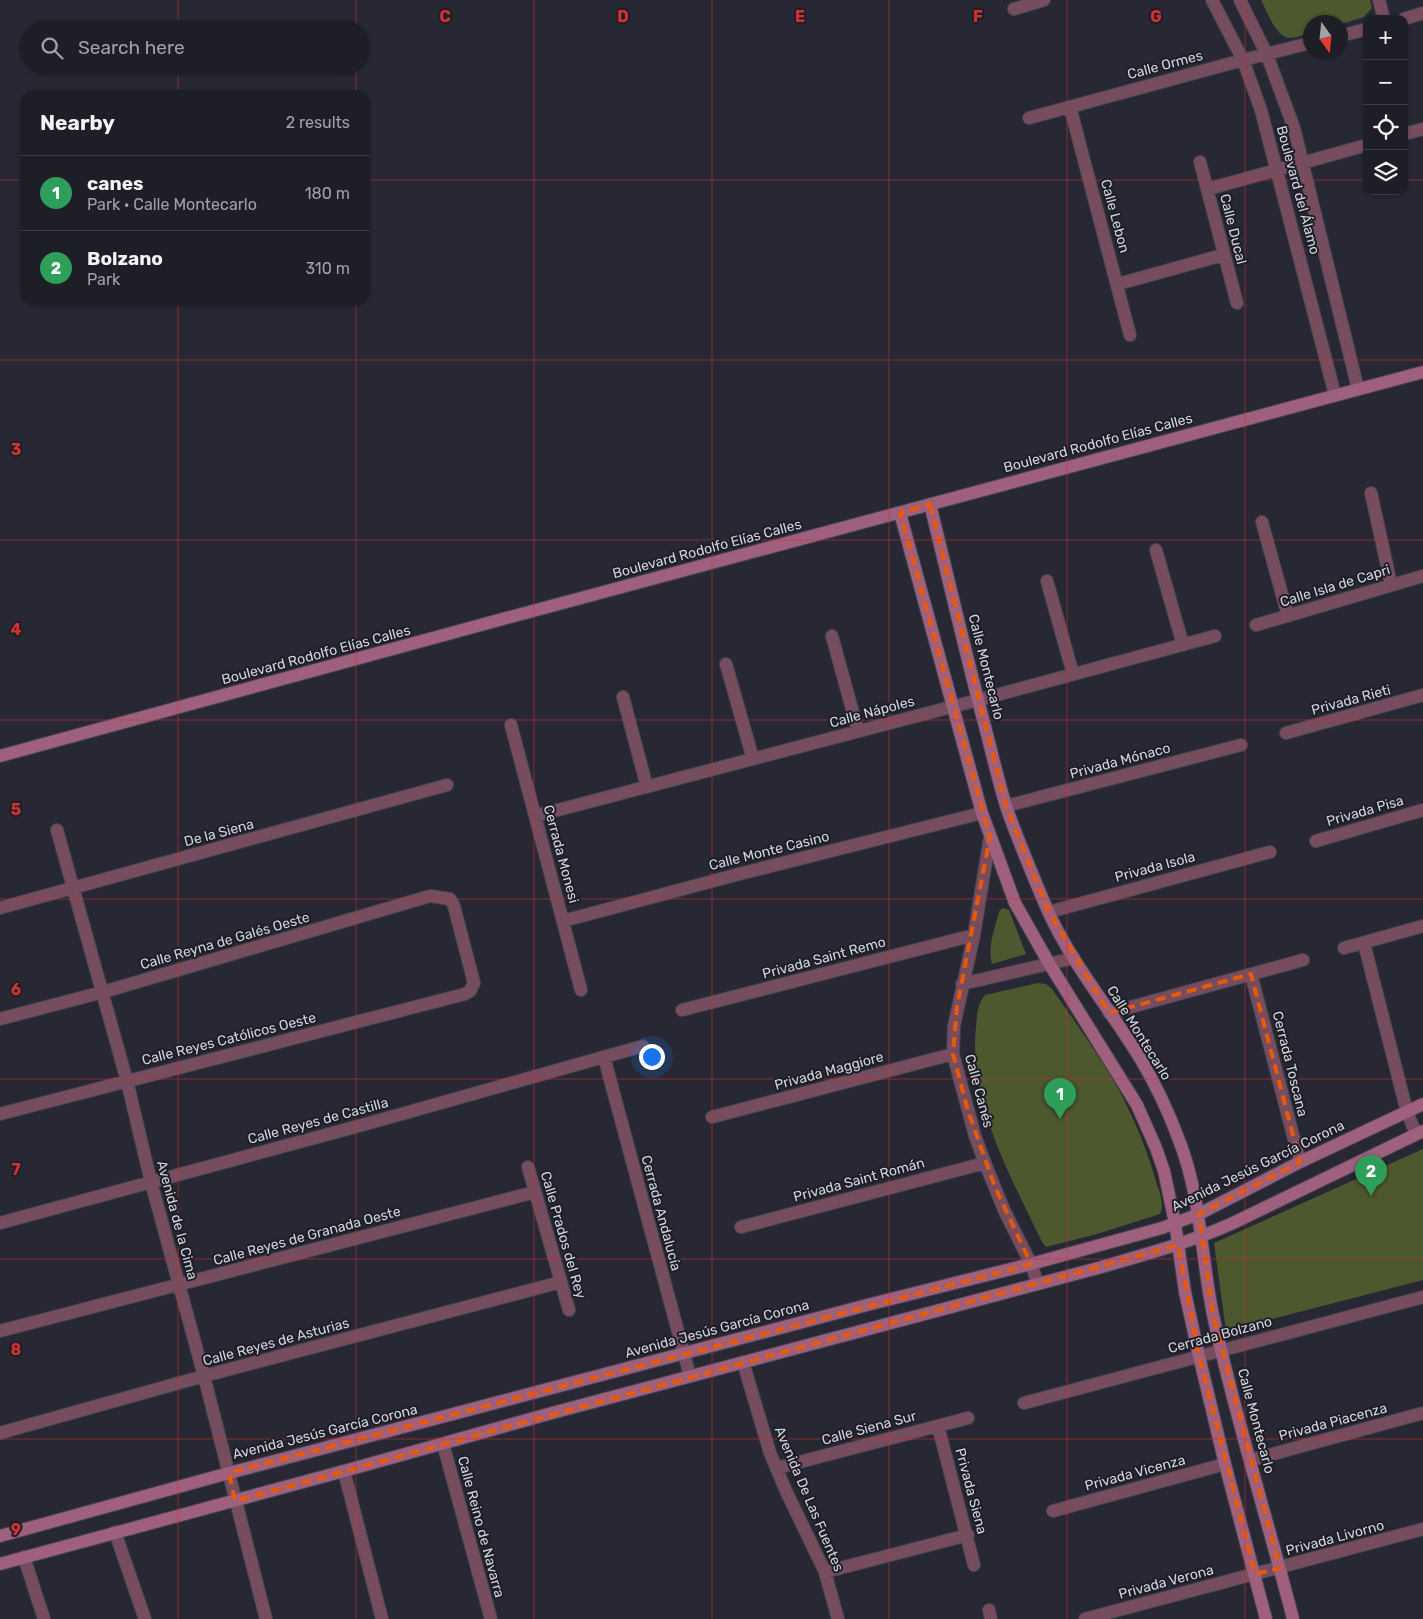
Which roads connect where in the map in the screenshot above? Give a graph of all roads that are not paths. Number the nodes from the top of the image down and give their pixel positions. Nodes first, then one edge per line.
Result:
1 (1044, 0) edge
2 (1212, 0) edge
3 (1240, 0) edge
4 (1379, 0) edge
5 (1014, 9) dead end
6 (1423, 14) edge
7 (1383, 15) edge
8 (1408, 18) edge
9 (1363, 30) edge
10 (1348, 34) edge
11 (1303, 45) edge
12 (1267, 55) junction
13 (1243, 60) junction
14 (1070, 107) junction
15 (1029, 118) dead end
16 (1423, 129) edge
17 (1408, 133) edge
18 (1363, 146) edge
19 (1200, 162) dead end
20 (1302, 163) junction
21 (1276, 170) junction
22 (1208, 188) junction
23 (1223, 255) junction
24 (1118, 284) junction
25 (1237, 303) dead end
26 (1130, 334) dead end
27 (1423, 372) edge
28 (1358, 389) junction
29 (1335, 395) junction
30 (1371, 493) dead end
31 (930, 504) junction
32 (900, 513) junction
33 (1262, 522) dead end
34 (1156, 550) dead end
35 (1423, 576) edge
36 (1047, 581) dead end
37 (1391, 584) junction
38 (1288, 616) junction
39 (1256, 625) dead end
40 (832, 636) dead end
41 (1215, 636) dead end
42 (1183, 645) junction
43 (726, 664) dead end
44 (1073, 674) junction
45 (1423, 696) edge
46 (623, 697) dead end
47 (978, 700) junction
48 (952, 706) junction
49 (511, 725) dead end
50 (858, 731) junction
51 (1286, 733) dead end
52 (1241, 745) dead end
53 (0, 756) edge
54 (753, 759) junction
55 (446, 786) dead end
56 (647, 787) junction
57 (1006, 806) junction
58 (1423, 810) edge
59 (982, 813) junction
60 (535, 816) junction
61 (57, 830) dead end
62 (990, 837) junction
63 (1316, 841) dead end
64 (1270, 852) dead end
65 (74, 888) junction
66 (0, 908) edge
67 (1049, 912) junction
68 (563, 921) junction
69 (1423, 926) edge
70 (974, 935) junction
71 (1364, 943) junction
72 (1344, 948) dead end
73 (1074, 958) junction
74 (1303, 960) dead end
75 (1050, 965) junction
76 (1251, 974) junction
77 (962, 984) junction
78 (581, 990) dead end
79 (103, 992) junction
80 (465, 994) joint
81 (682, 1010) dead end
82 (1109, 1012) junction
83 (0, 1019) edge
84 (643, 1046) dead end
85 (953, 1054) junction
86 (604, 1057) junction
87 (127, 1081) junction
88 (1423, 1104) edge
89 (1407, 1112) junction
90 (0, 1114) edge
91 (712, 1117) dead end
92 (1420, 1133) edge
93 (1300, 1162) junction
94 (985, 1163) junction
95 (528, 1167) dead end
96 (151, 1182) junction
97 (535, 1192) junction
98 (1199, 1214) junction
99 (0, 1223) edge
100 (1175, 1223) junction
101 (741, 1227) dead end
102 (1202, 1237) junction
103 (1178, 1245) junction
104 (1031, 1264) junction
105 (560, 1282) junction
106 (1038, 1284) junction
107 (179, 1285) junction
108 (1423, 1297) edge
109 (568, 1310) dead end
110 (0, 1331) edge
111 (1222, 1350) junction
112 (684, 1353) junction
113 (1199, 1356) junction
114 (743, 1362) junction
115 (204, 1376) junction
116 (690, 1376) junction
117 (1024, 1402) dead end
118 (1423, 1413) edge
119 (968, 1418) dead end
120 (938, 1426) junction
121 (0, 1433) edge
122 (443, 1444) junction
123 (1251, 1460) junction
124 (1225, 1464) junction
125 (777, 1468) junction
126 (344, 1472) junction
127 (229, 1473) junction
128 (235, 1501) junction
129 (1053, 1511) dead end
130 (1423, 1529) edge
131 (115, 1532) junction
132 (968, 1535) junction
133 (0, 1536) edge
134 (24, 1557) junction
135 (0, 1564) edge
136 (974, 1565) dead end
137 (1280, 1568) junction
138 (825, 1572) junction
139 (1255, 1574) junction
140 (835, 1618) edge
141 (44, 1619) edge
142 (145, 1619) edge
143 (266, 1619) edge
144 (382, 1619) edge
145 (491, 1619) edge
146 (1085, 1619) edge
147 (1266, 1619) edge
148 (1293, 1619) edge

1 - 5 street
2 - 13 street, Boulevard del Álamo
3 - 12 street, Boulevard del Álamo
4 - 7 street
6 - 8 street
9 - 10 street
11 - 12 street, Calle Ormes
12 - 13 street, Calle Ormes
12 - 20 street, Boulevard del Álamo
13 - 14 street, Calle Ormes
13 - 21 street, Boulevard del Álamo
14 - 15 street, Calle Ormes
14 - 24 street, Calle Lebon
16 - 17 street
18 - 20 street
19 - 22 street, Calle Ducal
20 - 21 street
20 - 28 street, Boulevard del Álamo
21 - 22 street
21 - 29 street, Boulevard del Álamo
22 - 23 street, Calle Ducal
23 - 24 street
23 - 25 street, Calle Ducal
24 - 26 street, Calle Lebon
27 - 28 street, Boulevard Rodolfo Elías Calles
28 - 29 street, Boulevard Rodolfo Elías Calles
29 - 31 street, Boulevard Rodolfo Elías Calles
30 - 37 street
31 - 32 street, Boulevard Rodolfo Elías Calles
31 - 47 street, Calle Montecarlo
32 - 48 street
32 - 53 street, Boulevard Rodolfo Elías Calles
33 - 38 street
34 - 42 street
35 - 37 street, Calle Isla de Capri
36 - 44 street
37 - 38 street, Calle Isla de Capri
38 - 39 street, Calle Isla de Capri
40 - 50 street
41 - 42 street, Calle Nápoles
42 - 44 street, Calle Nápoles
43 - 54 street
44 - 47 street, Calle Nápoles
45 - 51 street, Privada Rieti
46 - 56 street
47 - 48 street, Calle Nápoles
47 - 57 street, Calle Montecarlo
48 - 50 street, Calle Nápoles
48 - 59 street
49 - 60 street, Cerrada Monesi
50 - 54 street, Calle Nápoles
52 - 57 street, Privada Mónaco
54 - 56 street, Calle Nápoles
55 - 65 street, De la Siena
56 - 60 street, Calle Nápoles
57 - 67 street, Calle Montecarlo
58 - 63 street, Privada Pisa
59 - 62 street
59 - 68 street, Calle Monte Casino
60 - 68 street, Cerrada Monesi
61 - 65 street, Avenida de la Cima
62 - 70 street, Calle Canés
62 - 75 street
64 - 67 street, Privada Isola
65 - 66 street, De la Siena
65 - 79 street, Avenida de la Cima
67 - 73 street, Calle Montecarlo
68 - 78 street, Cerrada Monesi
69 - 71 street
70 - 77 street, Calle Canés
70 - 81 street, Privada Saint Remo
71 - 72 street
71 - 89 street
73 - 75 street
73 - 82 street, Calle Montecarlo
74 - 76 street
75 - 77 street
75 - 100 street
76 - 82 street
76 - 93 street, Cerrada Toscana
77 - 85 street, Calle Canés
79 - 80 street, Calle Reyna de Galés Oeste
79 - 83 street, Calle Reyna de Galés Oeste
79 - 87 street, Avenida de la Cima
80 - 87 street, Calle Reyes Católicos Oeste
82 - 98 street, Calle Montecarlo
84 - 86 street, Calle Reyes de Castilla
85 - 91 street, Privada Maggiore
85 - 94 street, Calle Canés
86 - 96 street, Calle Reyes de Castilla
86 - 112 street, Cerrada Andalucía
87 - 90 street, Calle Reyes Católicos Oeste
87 - 96 street, Avenida de la Cima
88 - 89 street, Avenida Jesús García Corona
89 - 92 street
89 - 93 street, Avenida Jesús García Corona
92 - 102 street
93 - 98 street, Avenida Jesús García Corona
94 - 101 street, Privada Saint Román
94 - 104 street, Calle Canés
95 - 97 street, Calle Prados del Rey
96 - 99 street, Calle Reyes de Castilla
96 - 107 street, Avenida de la Cima
97 - 105 street, Calle Prados del Rey
97 - 107 street, Calle Reyes de Granada Oeste
98 - 100 street, Avenida Jesús García Corona
98 - 102 street, Calle Montecarlo
100 - 103 street
100 - 104 street, Avenida Jesús García Corona
102 - 103 street
102 - 111 street, Calle Montecarlo
103 - 106 street
103 - 113 street
104 - 106 street, Calle Canés
104 - 112 street, Avenida Jesús García Corona
105 - 109 street, Calle Prados del Rey
105 - 115 street, Calle Reyes de Asturias
106 - 114 street
107 - 110 street, Calle Reyes de Granada Oeste
107 - 115 street, Avenida de la Cima
108 - 111 street, Cerrada Bolzano
111 - 113 street, Cerrada Bolzano
111 - 123 street, Calle Montecarlo
112 - 116 street, Cerrada Andalucía
112 - 127 street, Avenida Jesús García Corona
113 - 117 street, Cerrada Bolzano
113 - 124 street
114 - 116 street
114 - 125 street, Avenida De Las Fuentes
115 - 121 street, Calle Reyes de Asturias
115 - 127 street, Avenida de la Cima
116 - 122 street
118 - 123 street, Privada Piacenza
119 - 120 street, Calle Siena Sur
120 - 125 street, Calle Siena Sur
120 - 132 street, Privada Siena
122 - 126 street
122 - 145 street, Calle Reino de Navarra
123 - 137 street, Calle Montecarlo
124 - 129 street, Privada Vicenza
124 - 139 street
125 - 138 street, Avenida De Las Fuentes
126 - 128 street
126 - 144 street
127 - 128 street, Avenida de la Cima
127 - 133 street, Avenida Jesús García Corona
128 - 131 street
128 - 143 street, Avenida de la Cima
130 - 137 street, Privada Livorno
131 - 134 street
131 - 142 street
132 - 136 street, Privada Siena
132 - 138 street
134 - 135 street
134 - 141 street
137 - 139 street, Privada Livorno
137 - 148 street, Calle Montecarlo
138 - 140 street, Avenida De Las Fuentes
139 - 146 street, Privada Verona
139 - 147 street

